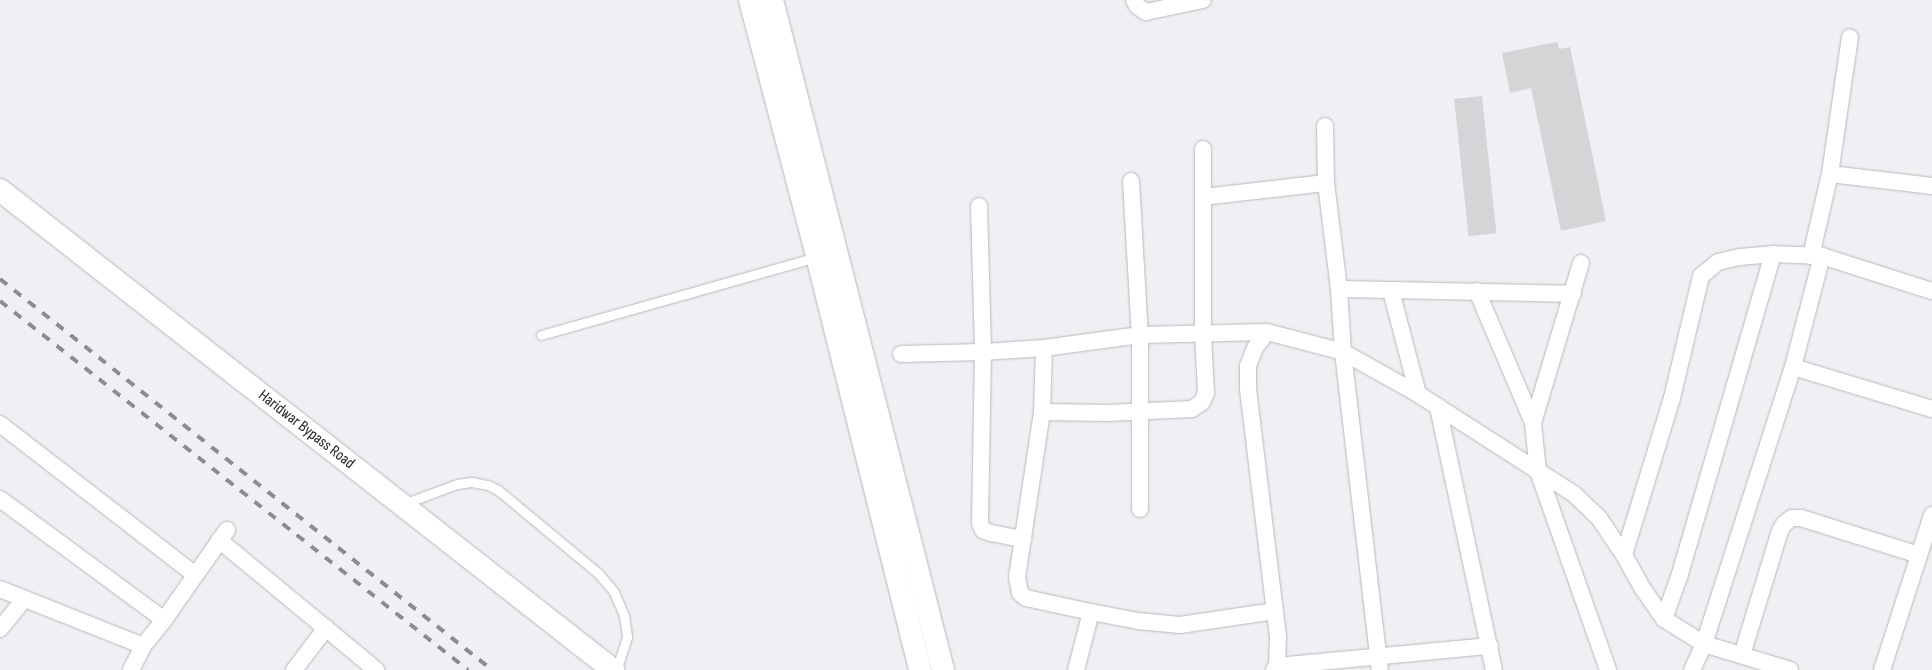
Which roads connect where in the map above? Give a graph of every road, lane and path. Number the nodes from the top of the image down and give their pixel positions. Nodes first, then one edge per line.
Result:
1 (750, 0) edge
2 (772, 0) edge
3 (1134, 0) edge
4 (1203, 0) edge
5 (1850, 37) dead end
6 (1324, 126) dead end
7 (1203, 149) dead end
8 (1830, 174) junction
9 (1131, 181) dead end
10 (1326, 183) junction
11 (1932, 186) edge
12 (0, 190) edge
13 (1203, 197) junction
14 (979, 206) dead end
15 (1773, 254) junction
16 (817, 256) junction
17 (1817, 256) junction
18 (1581, 263) dead end
19 (1339, 289) junction
20 (1392, 291) junction
21 (1477, 291) junction
22 (1932, 292) edge
23 (1573, 294) junction
24 (1267, 332) junction
25 (1203, 333) junction
26 (541, 335) dead end
27 (1140, 335) junction
28 (1044, 348) junction
29 (983, 352) junction
30 (1343, 352) junction
31 (901, 354) dead end
32 (1793, 367) junction
33 (1418, 394) junction
34 (1438, 407) junction
35 (1932, 409) edge
36 (1142, 411) junction
37 (1042, 412) junction
38 (1533, 423) junction
39 (0, 424) edge
40 (1538, 471) junction
41 (0, 499) edge
42 (401, 504) junction
43 (1140, 509) dead end
44 (1932, 515) edge
45 (1023, 539) junction
46 (1624, 554) junction
47 (1919, 556) junction
48 (194, 574) junction
49 (0, 589) edge
50 (24, 599) junction
51 (1090, 612) junction
52 (1275, 612) junction
53 (1664, 619) junction
54 (164, 620) junction
55 (326, 628) junction
56 (0, 629) edge
57 (1704, 644) junction
58 (143, 646) junction
59 (1490, 646) junction
60 (1742, 655) junction
61 (1380, 664) edge
62 (1763, 666) edge
63 (1276, 668) edge
64 (131, 670) edge
65 (294, 670) edge
66 (376, 670) edge
67 (614, 670) edge
68 (920, 670) edge
69 (943, 670) edge
70 (1076, 670) edge
71 (1494, 670) edge
72 (1608, 670) edge
73 (1692, 670) edge
74 (1790, 670) edge
75 (1882, 670) edge

1 - 16 main road
2 - 69 main road
3 - 4 street
5 - 8 street
6 - 10 street
7 - 13 street
8 - 11 street
8 - 17 street
9 - 27 street
10 - 13 street
10 - 19 street
12 - 42 main road, Haridwar Bypass Road
13 - 25 street
14 - 29 street
15 - 17 street
15 - 46 street
15 - 53 street
16 - 26 lane
16 - 68 main road
17 - 22 street
17 - 32 street
18 - 23 street
19 - 20 street
19 - 30 street
20 - 21 street
20 - 33 street
21 - 23 street
21 - 38 street
23 - 38 street
24 - 25 street
24 - 30 street
24 - 52 street
25 - 27 street
25 - 36 street
27 - 28 street
27 - 36 street
28 - 29 street
28 - 37 street
29 - 31 street
29 - 45 street
30 - 33 street
30 - 61 street
32 - 35 street
32 - 57 street
33 - 34 street
34 - 40 street
34 - 59 street
36 - 37 street
36 - 43 street
37 - 45 street
38 - 40 street
39 - 48 street
40 - 46 street
40 - 72 street
41 - 54 street
42 - 67 main road, Haridwar Bypass Road
42 - 67 lane
44 - 47 street
45 - 51 street
46 - 53 street
47 - 60 street
47 - 75 street
48 - 54 street
48 - 55 street
49 - 50 street
50 - 56 street
50 - 58 street
51 - 52 street
51 - 70 street
52 - 63 street
53 - 57 street
54 - 58 street
55 - 65 street
55 - 66 street
57 - 60 street
57 - 73 street
58 - 64 street
59 - 61 street
59 - 71 street
60 - 62 street
61 - 63 street
62 - 74 street

